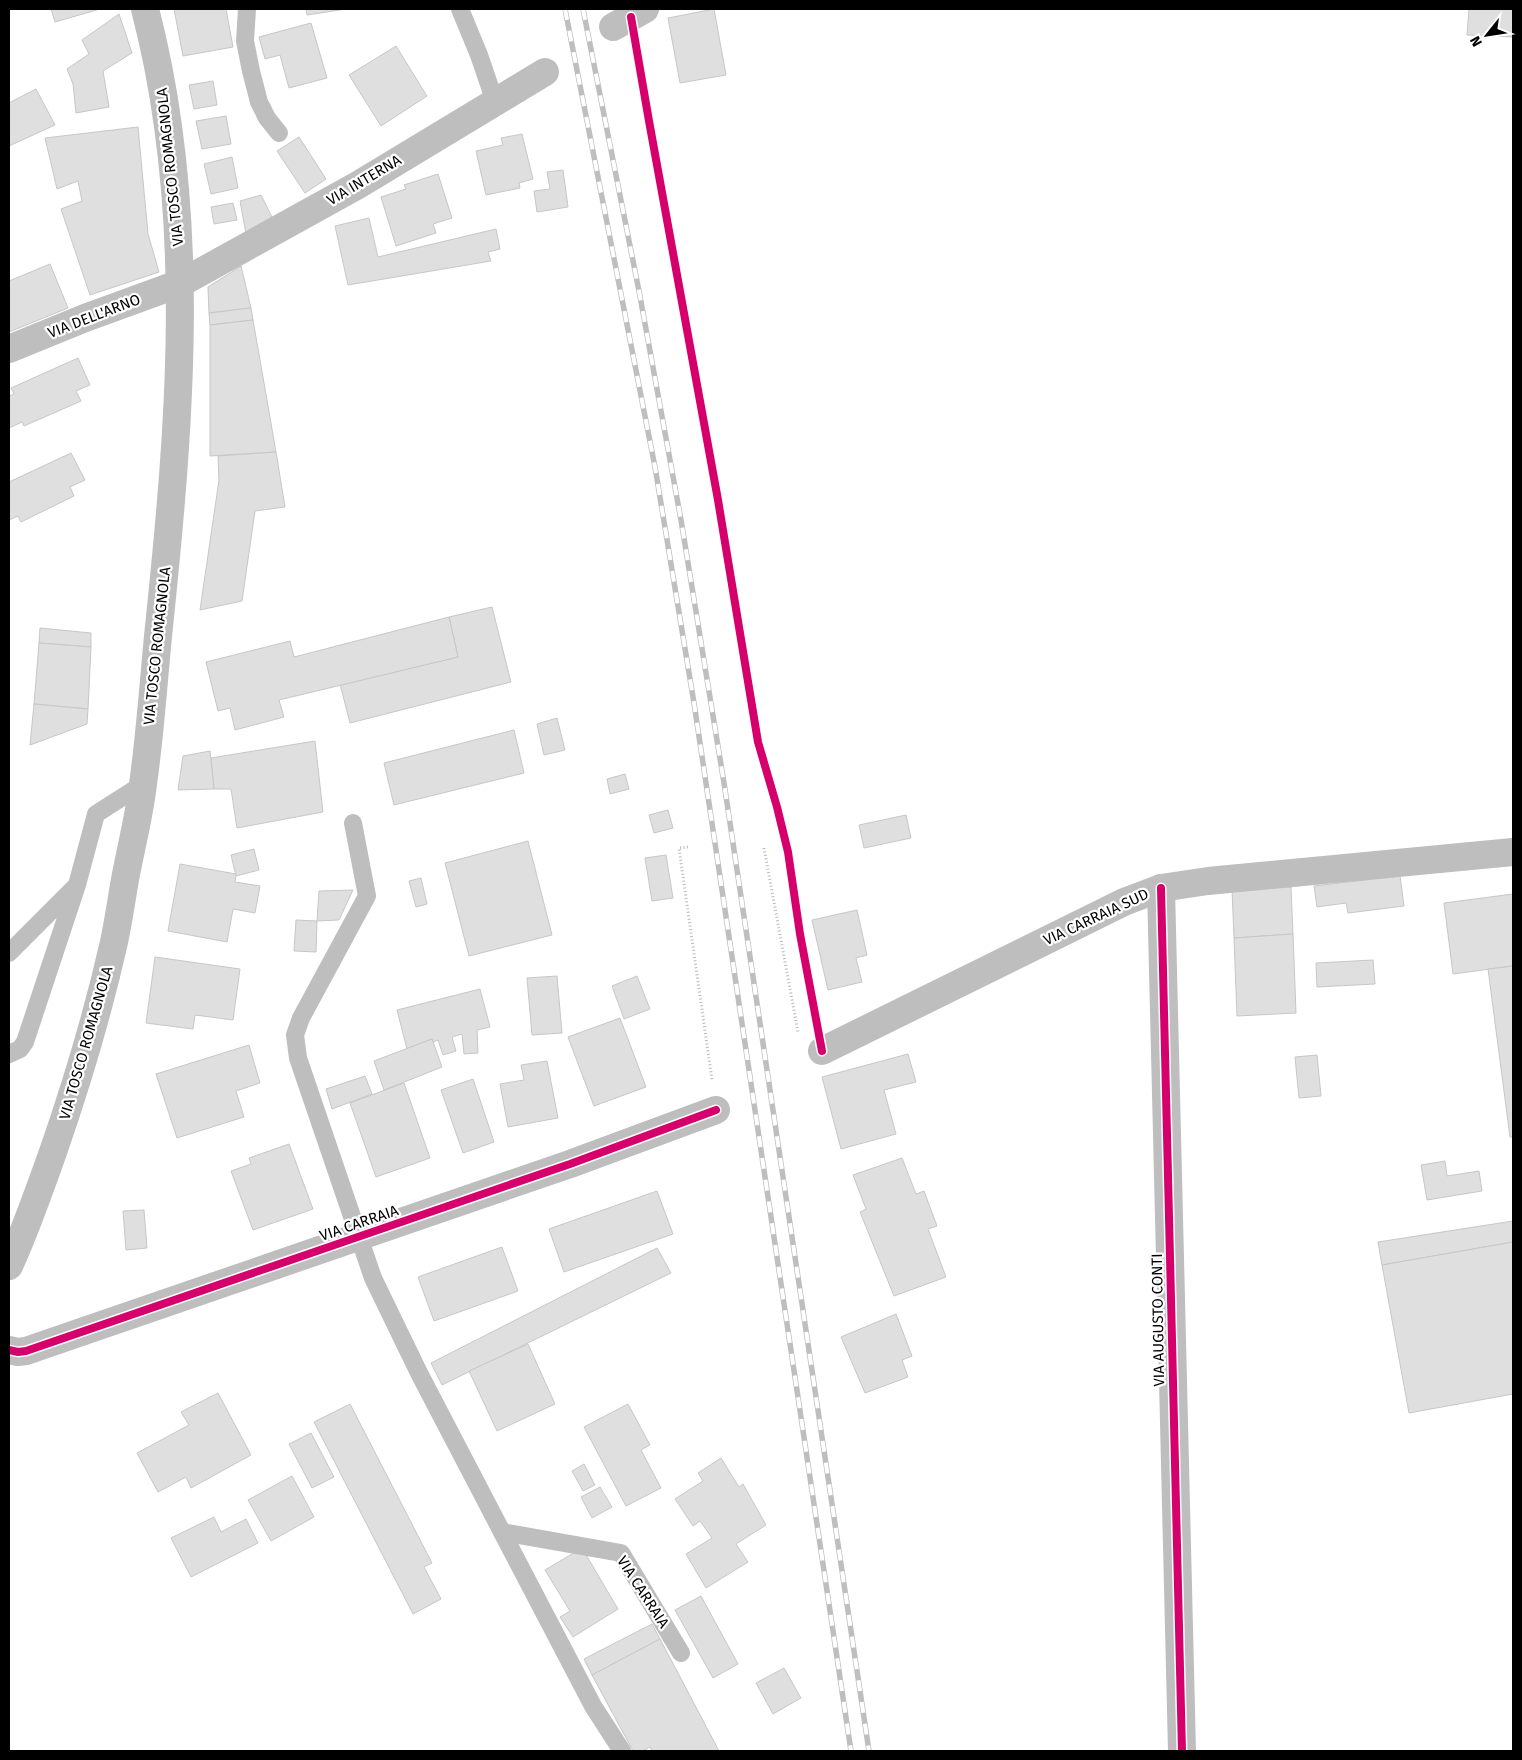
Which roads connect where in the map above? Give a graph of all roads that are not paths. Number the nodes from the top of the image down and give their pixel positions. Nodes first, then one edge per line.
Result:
1 (144, 9) edge
2 (247, 9) edge
3 (460, 9) edge
4 (645, 9) edge
5 (613, 27) dead end
6 (545, 72) dead end
7 (495, 102) junction
8 (279, 133) dead end
9 (181, 283) junction
10 (9, 349) edge
11 (143, 784) junction
12 (353, 823) dead end
13 (1513, 852) edge
14 (77, 885) junction
15 (1161, 888) junction
16 (9, 952) edge
17 (822, 1051) road end
18 (9, 1054) edge
19 (716, 1110) road end
20 (358, 1238) junction
21 (9, 1266) edge
22 (9, 1350) edge
23 (502, 1532) junction
24 (681, 1653) dead end
25 (622, 1751) edge
26 (1182, 1751) edge

1 - 9 street, VIA TOSCO ROMAGNOLA
2 - 8 lane
3 - 7 lane
4 - 5 street
6 - 7 street, VIA INTERNA
7 - 9 street, VIA INTERNA
9 - 10 street, VIA DELL'ARNO
9 - 11 street, VIA TOSCO ROMAGNOLA
11 - 14 lane
11 - 21 street, VIA TOSCO ROMAGNOLA
12 - 20 lane, VIA CARRAIA
13 - 15 street, VIA CARRAIA SUD
14 - 16 lane
14 - 18 lane
15 - 17 street, VIA CARRAIA SUD
15 - 26 street, VIA AUGUSTO CONTI
19 - 20 street, VIA CARRAIA
20 - 22 street, VIA CARRAIA
20 - 23 lane, VIA CARRAIA
23 - 24 lane, VIA CARRAIA
23 - 25 lane

